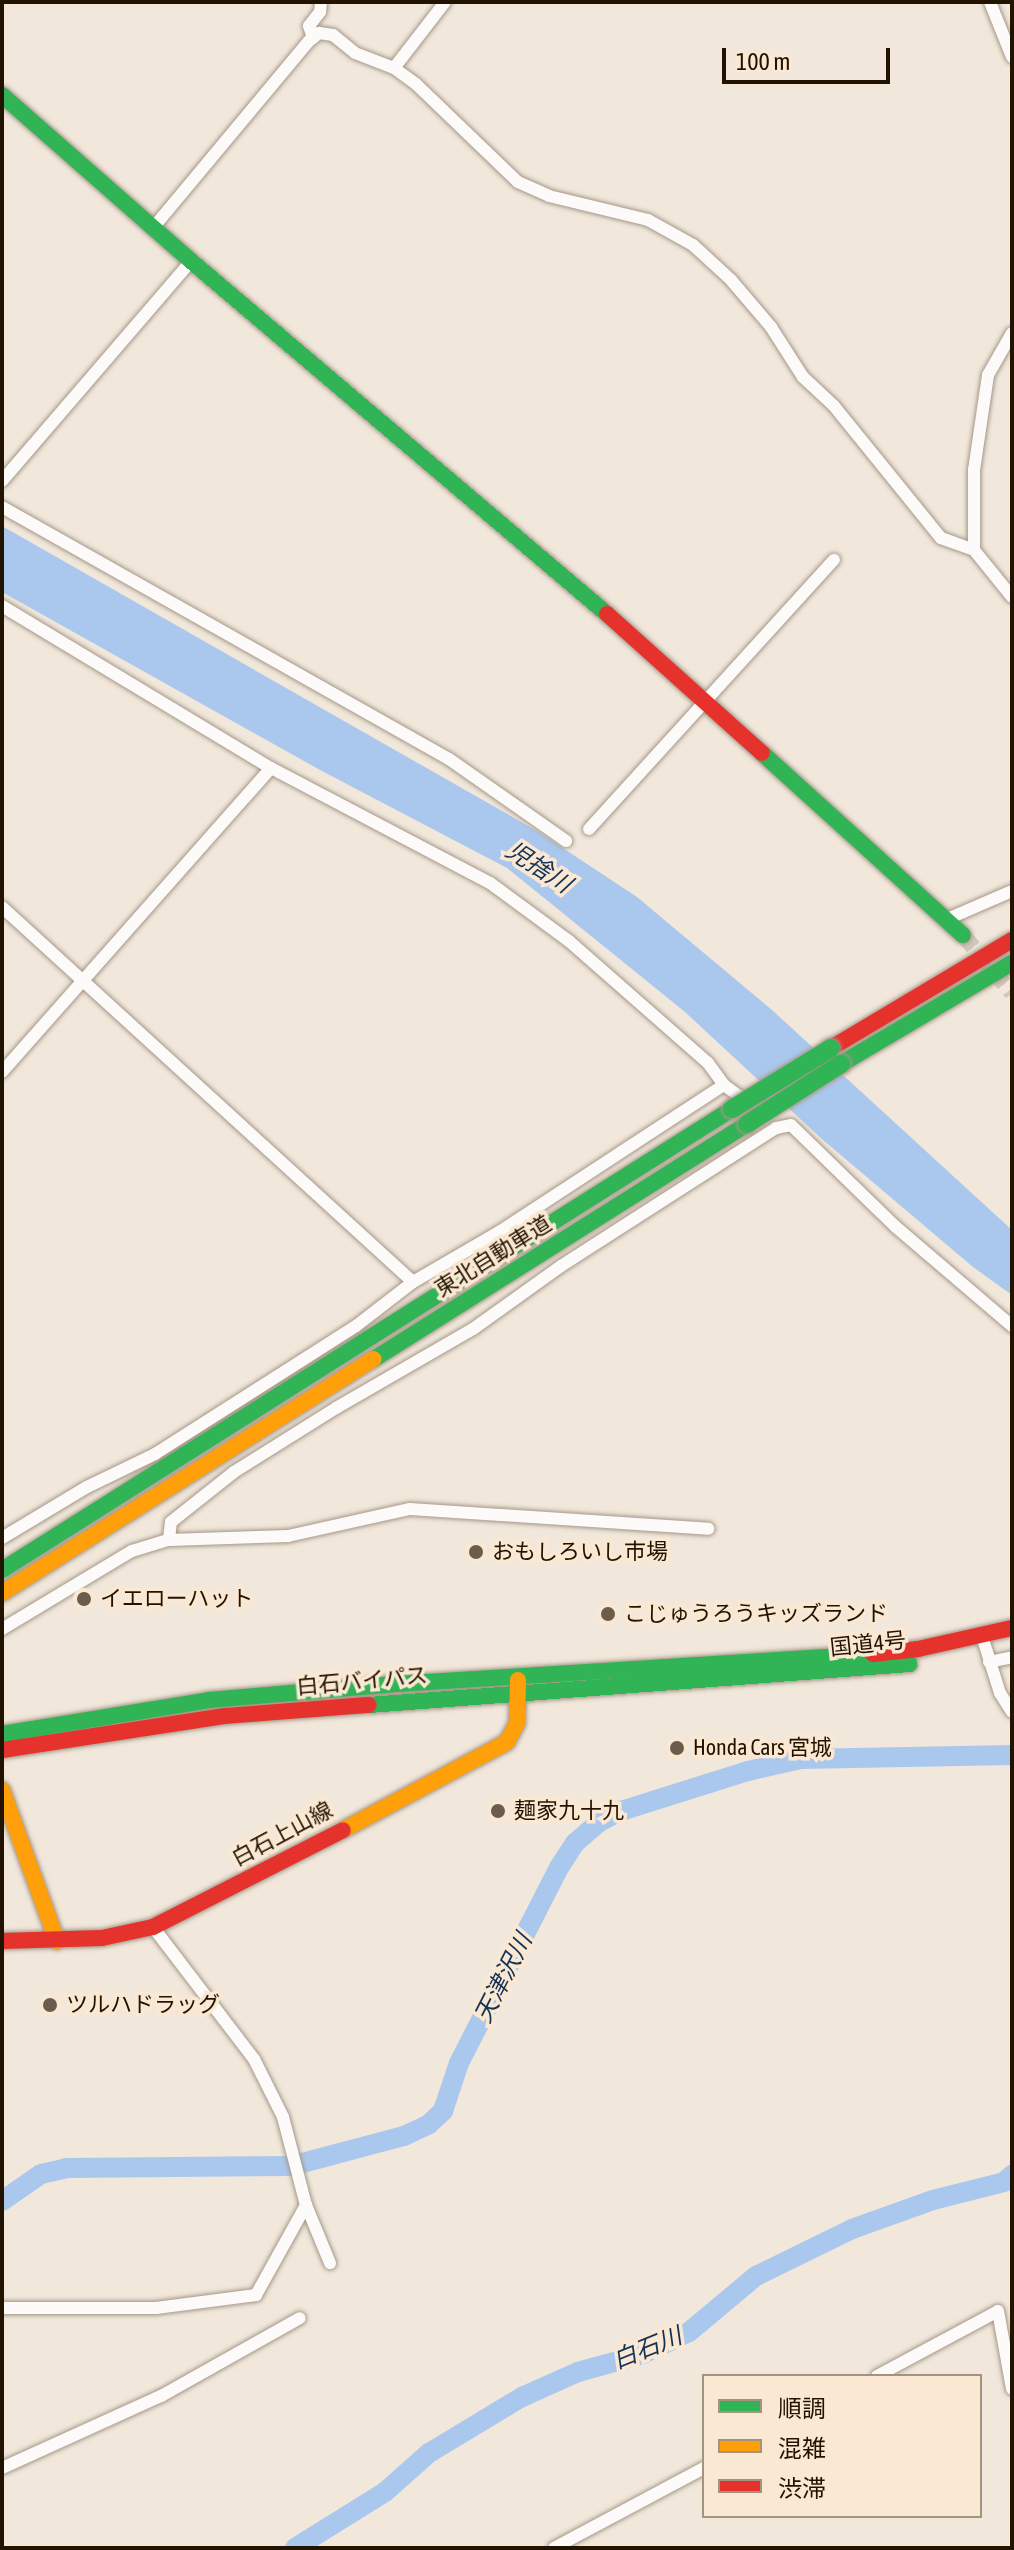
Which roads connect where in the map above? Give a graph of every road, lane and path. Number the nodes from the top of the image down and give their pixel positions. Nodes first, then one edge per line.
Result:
1 (321, 2) edge
2 (445, 2) edge
3 (990, 2) edge
4 (313, 38) junction
5 (1012, 57) edge
6 (394, 68) junction
7 (2, 95) edge
8 (153, 228) junction
9 (191, 261) junction
10 (1012, 333) edge
11 (2, 481) edge
12 (2, 507) edge
13 (974, 550) junction
14 (834, 560) dead end
15 (1012, 597) edge
16 (2, 606) edge
17 (705, 701) junction
18 (271, 768) junction
19 (589, 829) dead end
20 (566, 841) dead end
21 (1012, 891) edge
22 (2, 907) edge
23 (945, 920) junction
24 (963, 935) tunnel mouth
25 (1012, 940) edge
26 (1012, 963) edge
27 (84, 982) junction
28 (836, 1056) junction
29 (2, 1072) edge
30 (724, 1085) junction
31 (776, 1128) junction
32 (413, 1282) junction
33 (1012, 1326) edge
34 (708, 1529) dead end
35 (2, 1538) edge
36 (169, 1540) junction
37 (2, 1570) edge
38 (2, 1593) edge
39 (1012, 1628) edge
40 (2, 1629) edge
41 (1012, 1643) edge
42 (985, 1649) junction
43 (1012, 1657) edge
44 (726, 1672) joint
45 (518, 1685) junction
46 (1012, 1712) edge
47 (2, 1734) edge
48 (2, 1750) edge
49 (2, 1790) edge
50 (153, 1927) junction
51 (2, 1941) edge
52 (57, 1941) junction
53 (306, 2205) junction
54 (330, 2263) dead end
55 (2, 2308) edge
56 (300, 2318) dead end
57 (881, 2374) edge
58 (1012, 2389) edge
59 (2, 2468) edge
60 (702, 2469) edge
61 (554, 2548) edge

1 - 4 street
2 - 6 street
3 - 5 street
4 - 6 street
4 - 8 street
6 - 13 street
7 - 8 main road
8 - 9 main road
9 - 11 street
9 - 17 main road
10 - 13 street
12 - 20 street
13 - 15 street
14 - 17 street
16 - 18 street
17 - 19 street
17 - 23 main road
18 - 27 street
18 - 30 street
21 - 23 street
22 - 27 street
23 - 24 main road
25 - 28 main road, 東北自動車道
26 - 28 main road, 東北自動車道
27 - 29 street
27 - 32 street
28 - 37 main road, 東北自動車道, bridge
28 - 38 main road, 東北自動車道, bridge
30 - 31 street
30 - 32 street
31 - 33 street
31 - 36 street
32 - 35 street
34 - 36 street
36 - 40 street
39 - 42 main road, 国道4号
41 - 42 main road, 国道4号
42 - 43 street
42 - 44 main road, 国道4号
42 - 46 street
44 - 45 main road, 白石バイパス
45 - 47 main road, 白石バイパス
45 - 48 main road, 白石バイパス
45 - 50 main road, 白石上山線
49 - 52 main road
50 - 52 main road, 白石上山線
50 - 53 street
51 - 52 main road, 白石上山線
53 - 54 street
53 - 55 street
56 - 59 street
57 - 58 street
60 - 61 street

